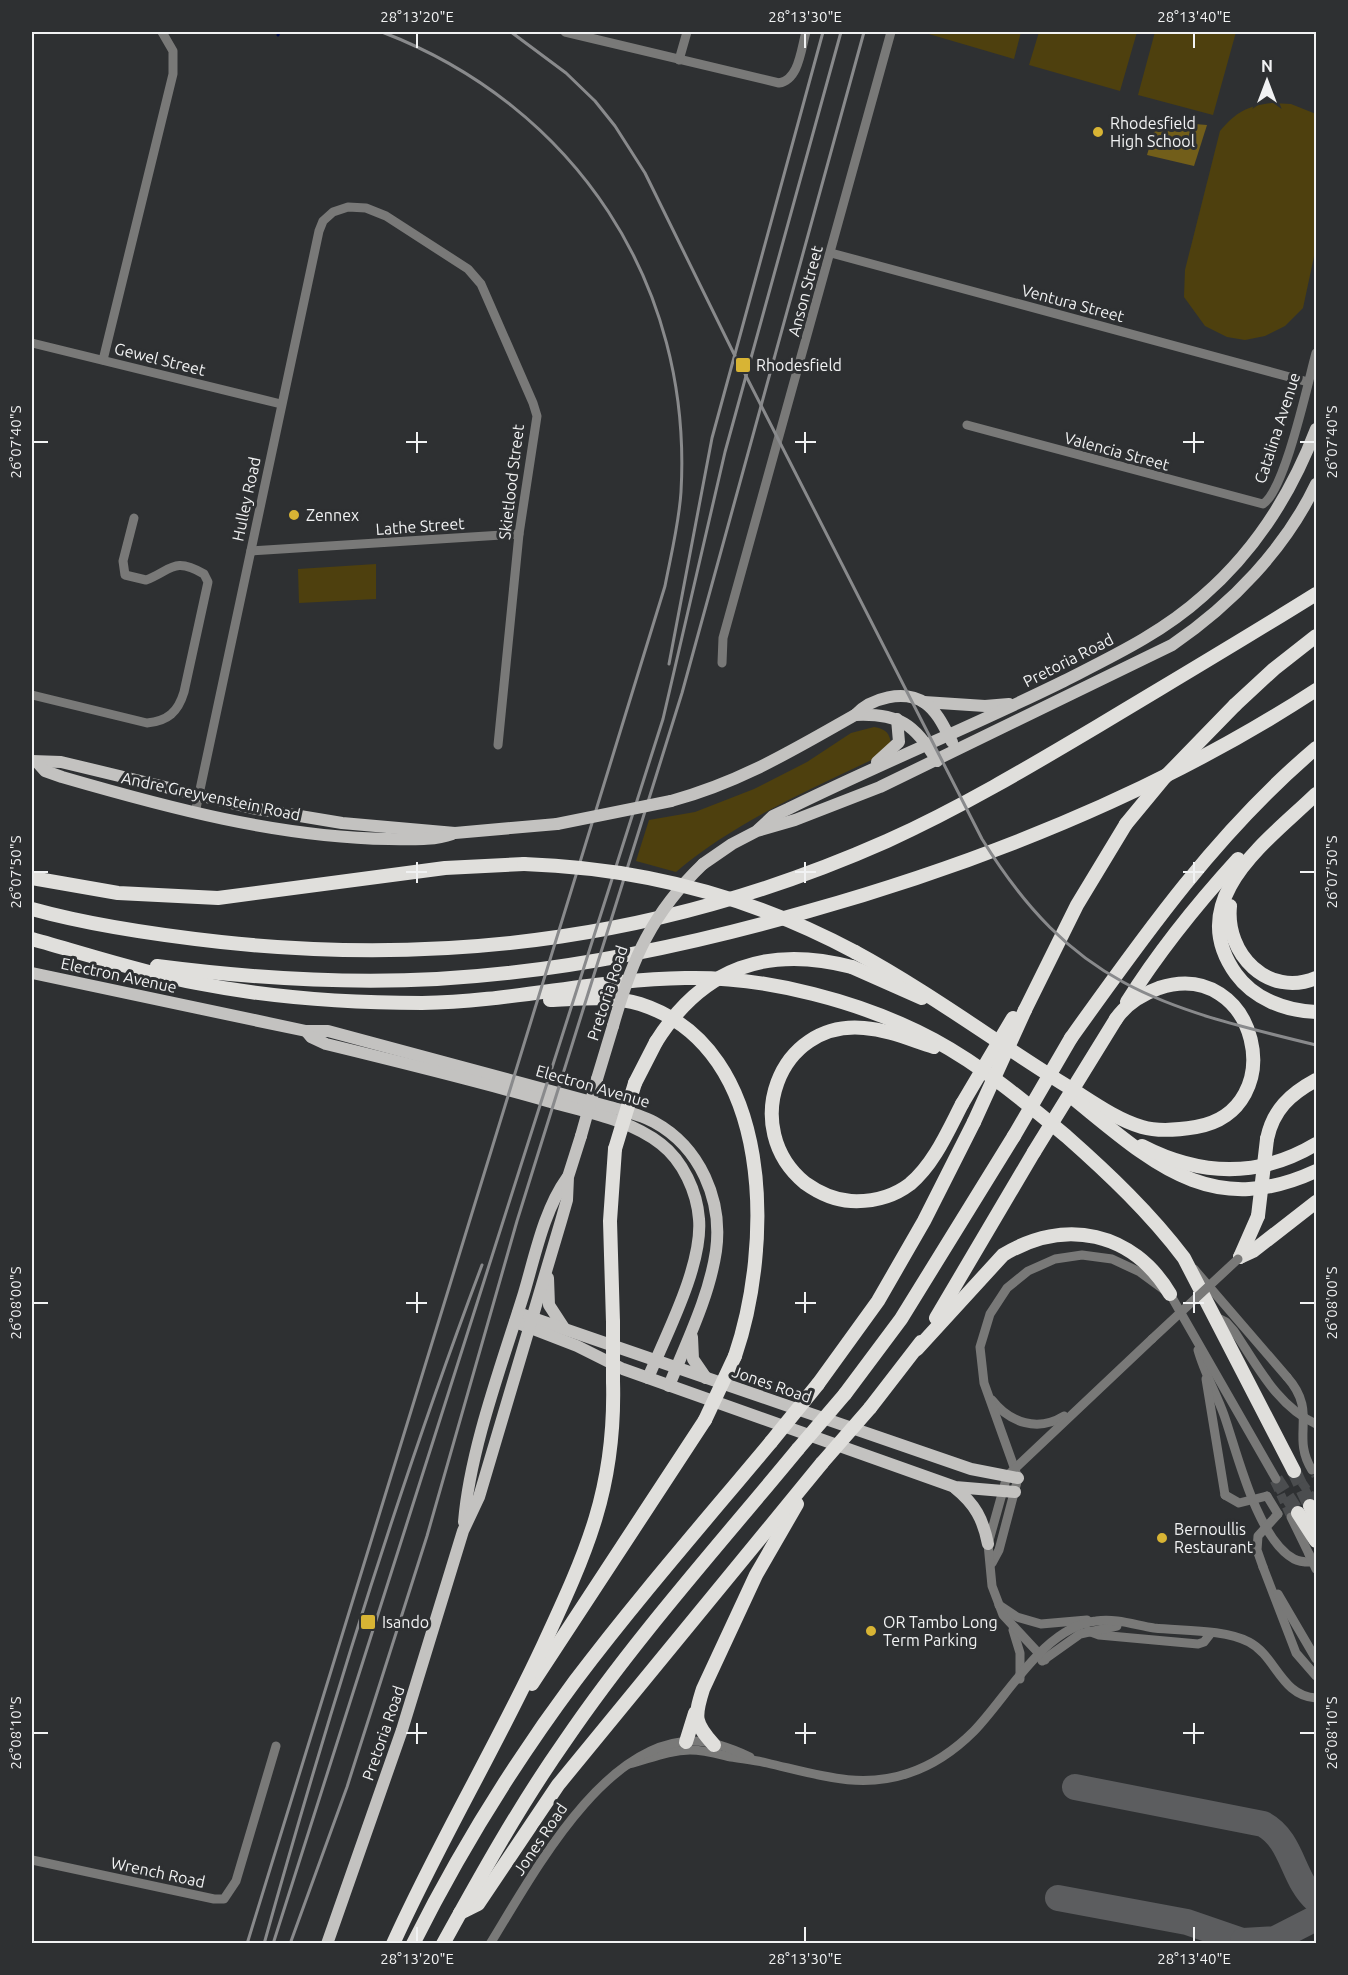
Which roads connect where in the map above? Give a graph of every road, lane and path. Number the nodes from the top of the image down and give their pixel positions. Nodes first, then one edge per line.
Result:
1 (162, 32) edge
2 (566, 32) edge
3 (687, 32) edge
4 (806, 32) edge
5 (891, 32) edge
6 (679, 60) junction
7 (348, 207) joint
8 (831, 253) junction
9 (32, 343) edge
10 (1317, 353) edge
11 (103, 360) junction
12 (1308, 382) junction
13 (281, 404) junction
14 (967, 425) dead end
15 (1317, 429) edge
16 (1317, 483) edge
17 (1258, 505) joint
18 (134, 518) dead end
19 (519, 534) junction
20 (251, 551) junction
21 (1317, 594) edge
22 (1317, 636) edge
23 (722, 663) dead end
24 (1317, 690) edge
25 (32, 696) edge
26 (924, 702) junction
27 (1018, 704) junction
28 (855, 715) junction
29 (897, 719) junction
30 (949, 736) junction
31 (498, 744) dead end
32 (928, 745) junction
33 (1317, 748) edge
34 (956, 751) junction
35 (34, 761) edge
36 (938, 761) junction
37 (854, 778) junction
38 (1317, 782) edge
39 (1317, 794) edge
40 (199, 795) junction
41 (195, 813) junction
42 (1281, 828) junction
43 (758, 831) junction
44 (456, 832) junction
45 (32, 878) edge
46 (32, 909) edge
47 (32, 939) edge
48 (107, 960) junction
49 (32, 973) edge
50 (1317, 978) edge
51 (937, 1001) junction
52 (420, 1003) junction
53 (1021, 1011) junction
54 (1317, 1012) edge
55 (1118, 1016) junction
56 (306, 1031) junction
57 (957, 1053) junction
58 (1027, 1061) junction
59 (1317, 1080) edge
60 (1109, 1127) junction
61 (1317, 1144) edge
62 (1317, 1171) edge
63 (568, 1178) junction
64 (1317, 1202) edge
65 (1184, 1258) junction
66 (1239, 1258) junction
67 (548, 1265) junction
68 (1170, 1294) junction
69 (1214, 1316) junction
70 (516, 1317) junction
71 (529, 1322) junction
72 (693, 1327) junction
73 (565, 1329) junction
74 (1194, 1333) junction
75 (666, 1334) junction
76 (626, 1349) junction
77 (917, 1349) junction
78 (656, 1360) junction
79 (676, 1368) junction
80 (1204, 1368) junction
81 (648, 1378) junction
82 (708, 1379) junction
83 (669, 1386) junction
84 (987, 1394) junction
85 (1076, 1409) junction
86 (1317, 1424) edge
87 (1294, 1471) dead end
88 (1013, 1474) junction
89 (1315, 1474) dead end
90 (810, 1478) junction
91 (1275, 1481) tunnel mouth
92 (955, 1488) junction
93 (1009, 1491) junction
94 (1307, 1509) edge
95 (1317, 1520) edge
96 (464, 1531) junction
97 (1317, 1541) edge
98 (988, 1544) junction
99 (1313, 1558) edge
100 (992, 1563) junction
101 (1263, 1566) junction
102 (1317, 1569) edge
103 (999, 1605) junction
104 (1095, 1621) junction
105 (1135, 1625) junction
106 (1012, 1627) junction
107 (1088, 1631) junction
108 (1211, 1633) junction
109 (1042, 1657) junction
110 (1317, 1659) edge
111 (1317, 1676) edge
112 (1020, 1679) junction
113 (1317, 1698) edge
114 (515, 1708) junction
115 (698, 1708) junction
116 (686, 1742) junction
117 (714, 1744) junction
118 (276, 1746) dead end
119 (763, 1762) junction
120 (628, 1764) junction
121 (32, 1860) edge
122 (459, 1913) junction
123 (491, 1943) edge
124 (327, 1944) edge
125 (393, 1944) edge
126 (413, 1944) edge
127 (442, 1944) edge

1 - 11 street
2 - 6 street
3 - 6 street
4 - 6 street
5 - 8 street, Anson Street
7 - 13 street, Hulley Road
7 - 19 street, Skietlood Street
8 - 12 street, Ventura Street
8 - 23 street, Anson Street
9 - 11 street, Gewel Street
10 - 12 street, Catalina Avenue
11 - 13 street, Gewel Street
12 - 17 street, Catalina Avenue
13 - 20 street, Hulley Road
14 - 17 street, Valencia Street
15 - 27 main road, Pretoria Road
16 - 34 main road, Pretoria Road
18 - 25 street
19 - 20 street, Lathe Street
19 - 31 street, Skietlood Street
20 - 40 street, Hulley Road
21 - 46 highway
22 - 53 highway, bridge
24 - 48 highway
26 - 27 main road, Andre Greyvenstein Road
26 - 28 main road, Andre Greyvenstein Road
26 - 30 main road
27 - 30 main road, Pretoria Road
28 - 29 main road
28 - 44 main road, Andre Greyvenstein Road, bridge
29 - 32 main road
29 - 37 main road
30 - 32 main road, Pretoria Road
30 - 34 main road
32 - 36 main road
32 - 37 main road, Pretoria Road
33 - 122 highway, bridge
34 - 36 main road, Pretoria Road
35 - 40 main road, Andre Greyvenstein Road
35 - 41 main road, Andre Greyvenstein Road
36 - 43 main road, Pretoria Road
37 - 43 main road, Pretoria Road
38 - 55 highway
39 - 42 highway
40 - 41 street, Hulley Road
40 - 44 main road, Andre Greyvenstein Road
41 - 44 main road, Andre Greyvenstein Road
42 - 50 highway
42 - 54 highway
43 - 63 main road, Pretoria Road, bridge
45 - 51 highway, bridge
47 - 48 highway
48 - 52 highway
49 - 56 main road, Electron Avenue
51 - 58 highway
51 - 114 highway, bridge
52 - 57 highway
52 - 114 highway, bridge
53 - 57 highway, bridge
53 - 126 highway, bridge
55 - 58 highway
55 - 77 highway, bridge
56 - 72 main road, Electron Avenue
56 - 75 main road, Electron Avenue
57 - 65 highway
58 - 60 highway
59 - 66 highway, bridge
60 - 61 highway
60 - 62 highway
63 - 67 main road, Pretoria Road
63 - 70 main road, Pretoria Road
64 - 66 highway
65 - 69 highway
65 - 89 street, bridge
66 - 85 street, bridge
67 - 71 main road, Pretoria Road
67 - 73 main road
68 - 74 street
68 - 77 highway
68 - 84 street
69 - 86 street
69 - 87 highway
70 - 71 main road, Jones Road
70 - 96 main road, Pretoria Road
71 - 73 main road, Jones Road
71 - 81 main road, Jones Road
71 - 96 main road, Pretoria Road
72 - 79 main road, Electron Avenue
72 - 82 main road
73 - 76 main road, Jones Road
74 - 80 street
74 - 91 street
75 - 76 main road
75 - 78 main road, Electron Avenue
76 - 78 main road, Jones Road
77 - 90 highway, bridge
78 - 79 main road, Jones Road
78 - 81 main road, Electron Avenue
79 - 82 main road, Jones Road
79 - 83 main road, Electron Avenue
80 - 99 street
80 - 101 street, bridge
81 - 83 main road, Jones Road
82 - 88 main road, Jones Road
83 - 92 main road, Jones Road
84 - 85 street
84 - 88 street
85 - 88 street
88 - 93 street
90 - 115 highway
90 - 122 highway
92 - 93 main road
92 - 98 main road
93 - 98 street
93 - 100 street
94 - 95 highway
94 - 97 highway
94 - 99 street
96 - 124 main road, Pretoria Road
98 - 100 street
99 - 102 street, bridge
100 - 103 street
101 - 110 street
101 - 111 street
103 - 104 street
103 - 106 street
104 - 105 street
104 - 109 street
105 - 107 street
105 - 108 street
106 - 109 street
106 - 112 street
107 - 108 street
107 - 109 street
108 - 113 street
109 - 112 street, Jones Road
112 - 119 street, Jones Road
114 - 125 highway
115 - 116 highway
115 - 117 highway
116 - 117 street, Jones Road
116 - 120 street, Jones Road
117 - 119 street, Jones Road
118 - 121 street, Wrench Road
119 - 120 street, Jones Road
120 - 123 street, Jones Road
122 - 127 highway

